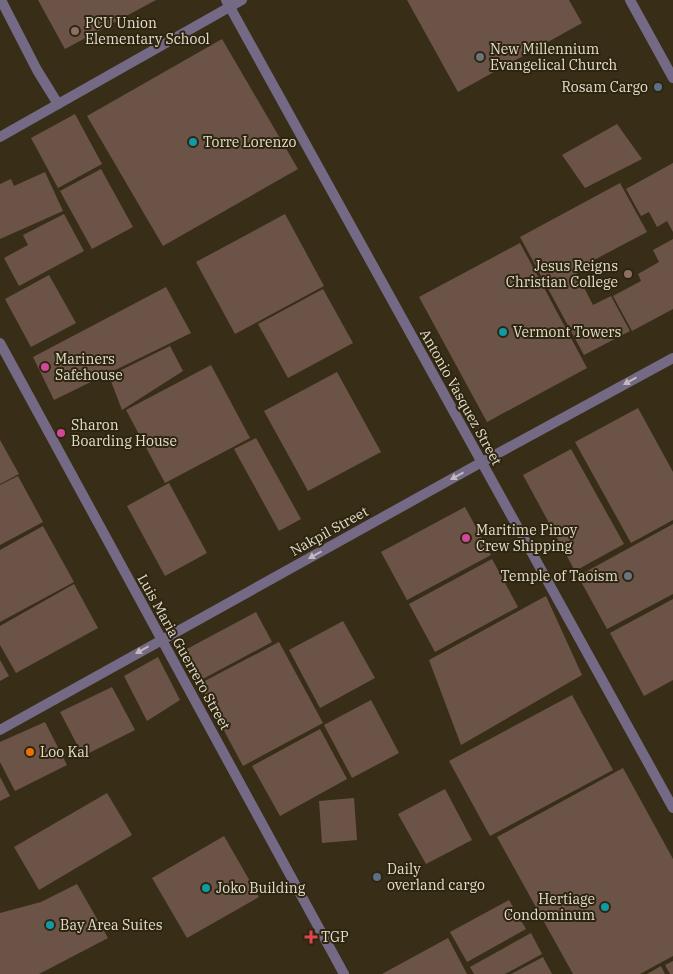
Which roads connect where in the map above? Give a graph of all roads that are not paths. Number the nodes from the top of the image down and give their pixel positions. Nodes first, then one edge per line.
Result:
1 (1, 0) edge
2 (242, 0) edge
3 (630, 0) edge
4 (228, 3) edge
5 (673, 78) edge
6 (58, 104) junction
7 (0, 137) edge
8 (0, 342) edge
9 (673, 358) edge
10 (482, 462) junction
11 (162, 640) junction
12 (0, 730) edge
13 (673, 808) edge
14 (344, 974) edge

1 - 6 street
2 - 4 street
3 - 5 street
4 - 6 street
4 - 10 street, Antonio Vasquez Street
6 - 7 street
8 - 11 street, Luis Maria Guerrero Street
9 -> 10 street, Nakpil Street
10 -> 11 street, Nakpil Street
10 - 13 street, Antonio Vasquez Street
11 -> 12 street, Nakpil Street
11 - 14 street, Luis Maria Guerrero Street

